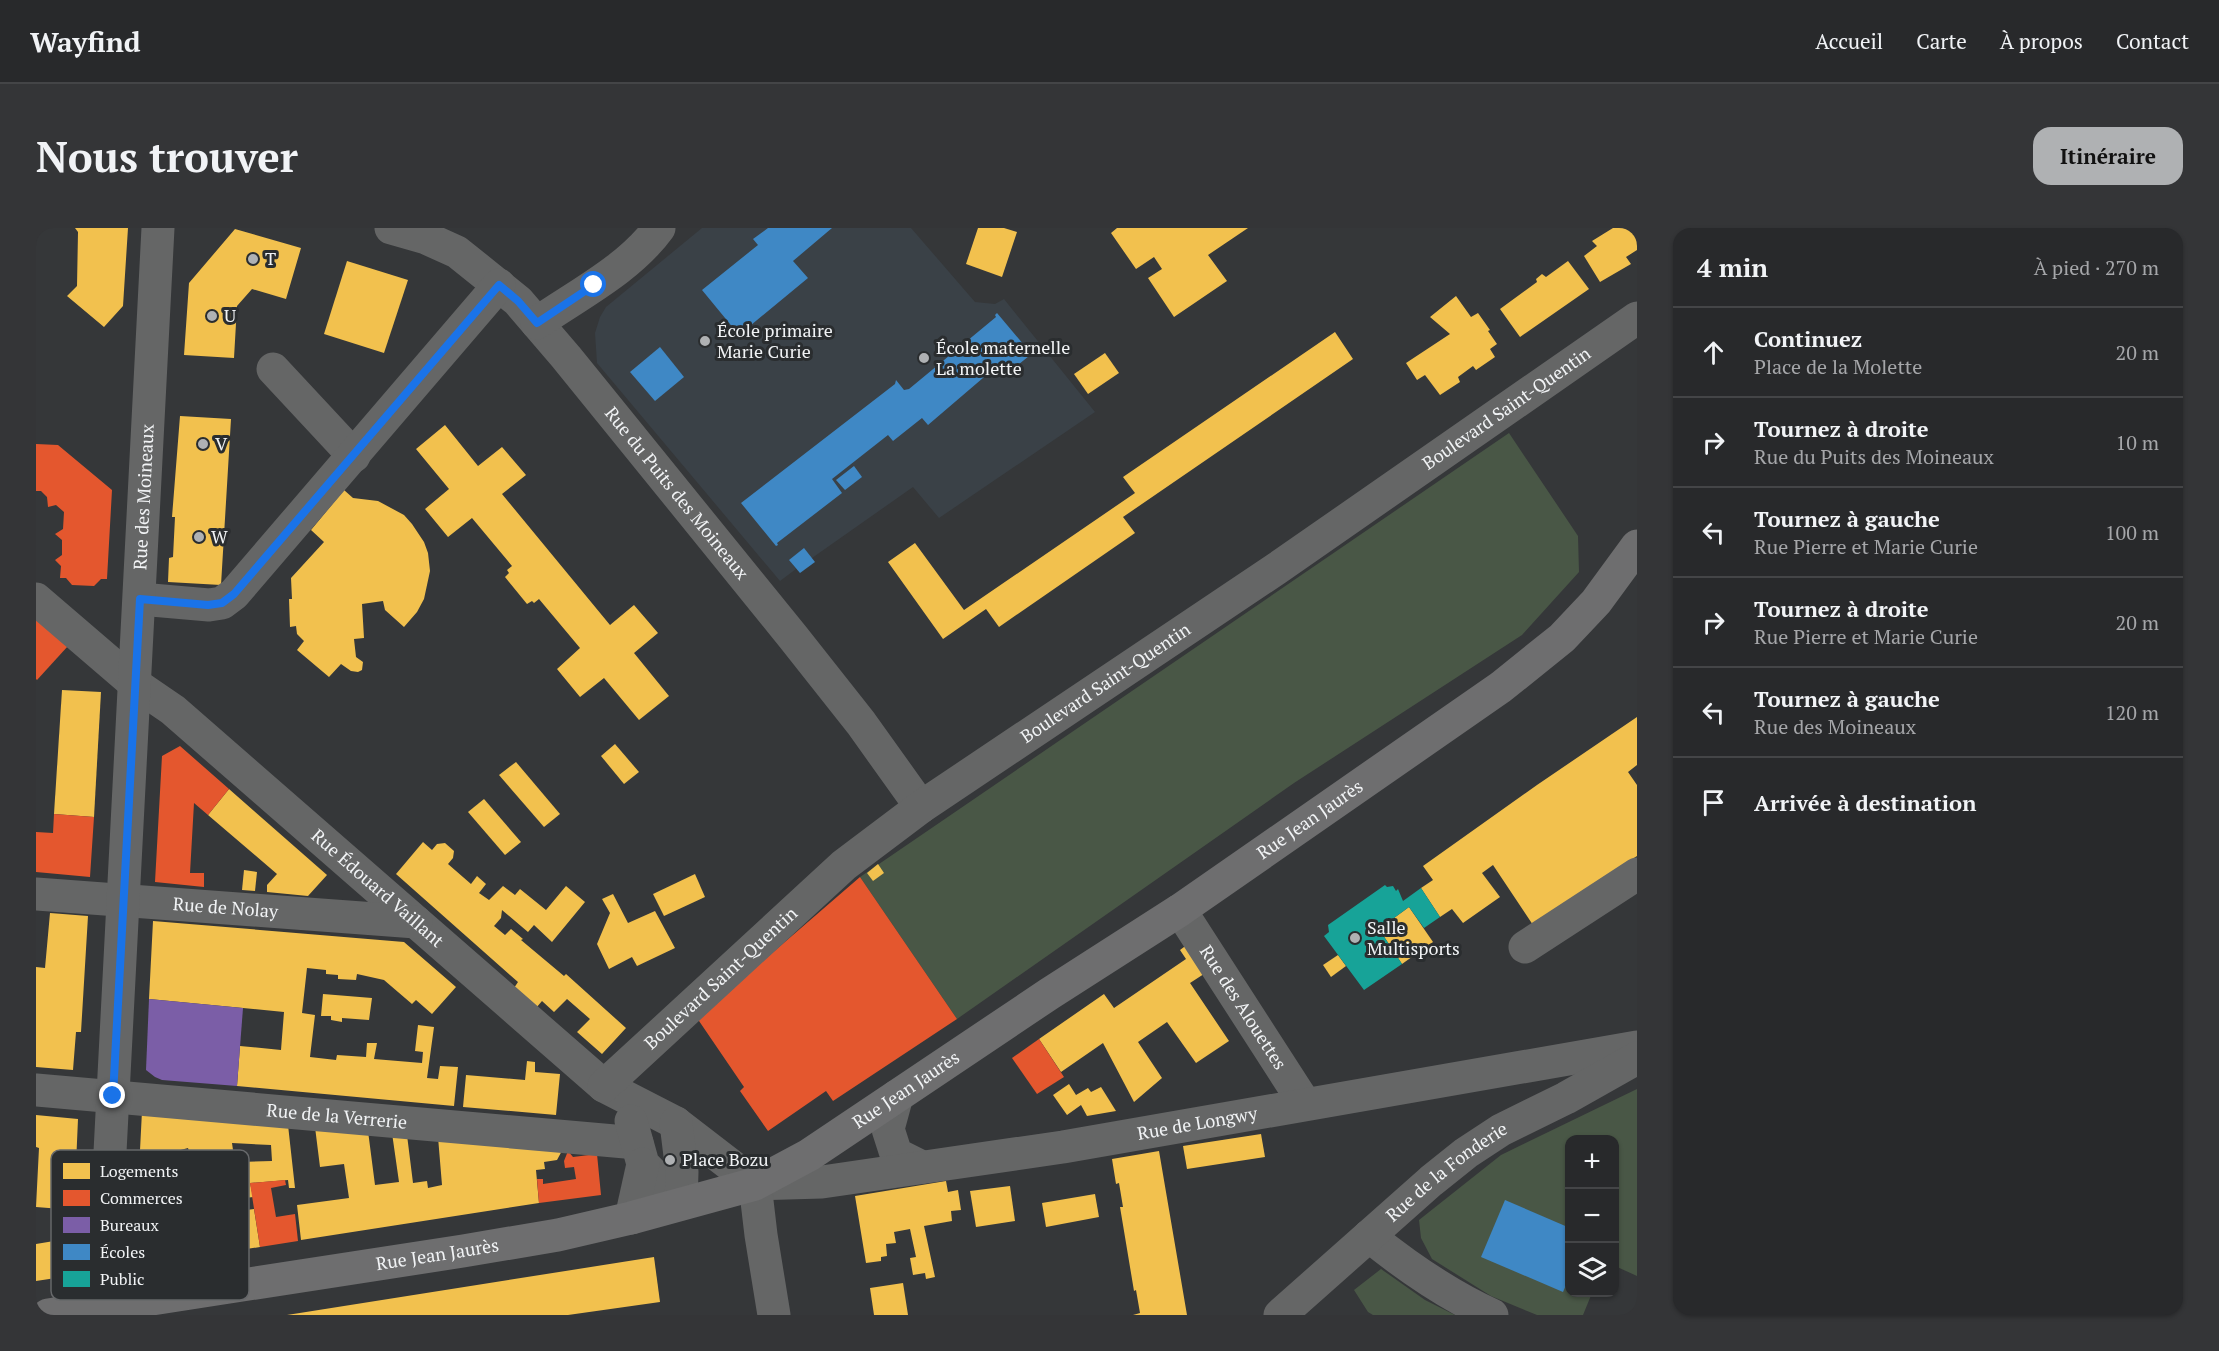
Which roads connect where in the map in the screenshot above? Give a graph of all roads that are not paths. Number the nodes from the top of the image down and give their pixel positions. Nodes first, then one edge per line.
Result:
1 (158, 228) edge
2 (392, 228) edge
3 (659, 228) edge
4 (499, 285) junction
5 (1637, 318) edge
6 (537, 323) junction
7 (273, 369) dead end
8 (354, 456) junction
9 (1633, 553) edge
10 (36, 599) edge
11 (140, 599) junction
12 (135, 684) junction
13 (921, 807) junction
14 (1637, 874) edge
15 (36, 894) edge
16 (123, 900) junction
17 (1180, 910) junction
18 (416, 922) junction
19 (1525, 946) dead end
20 (1637, 1047) edge
21 (1637, 1058) edge
22 (36, 1090) edge
23 (614, 1091) junction
24 (113, 1096) junction
25 (897, 1096) junction
26 (1305, 1104) junction
27 (676, 1123) junction
28 (110, 1150) edge
29 (640, 1154) junction
30 (922, 1167) junction
31 (756, 1184) junction
32 (681, 1203) junction
33 (631, 1218) junction
34 (1369, 1236) junction
35 (249, 1284) edge
36 (102, 1300) edge
37 (141, 1300) edge
38 (102, 1306) junction
39 (48, 1315) edge
40 (774, 1315) edge
41 (1280, 1315) edge
42 (1492, 1315) edge

1 - 11 street, Rue des Moineaux
2 - 4 street, Rue du Puits des Moineaux
3 - 6 street
4 - 6 street, Rue du Puits des Moineaux
4 - 8 street
5 - 13 street, Boulevard Saint-Quentin
6 - 13 street, Rue du Puits des Moineaux
7 - 8 street
8 - 11 street
9 - 17 main road, Rue Jean Jaurès
10 - 12 street, Rue Édouard Vaillant
11 - 12 street, Rue des Moineaux
12 - 16 street, Rue des Moineaux
12 - 18 street, Rue Édouard Vaillant
13 - 23 street, Boulevard Saint-Quentin
14 - 19 street
15 - 16 street, Rue de Nolay
16 - 18 street, Rue de Nolay
16 - 24 street, Rue des Moineaux
17 - 25 main road, Rue Jean Jaurès
17 - 26 street, Rue des Alouettes
18 - 23 street, Rue Édouard Vaillant
20 - 26 street, Rue de Longwy
21 - 34 street, Rue de la Fonderie
22 - 24 street, Rue de la Verrerie
23 - 27 street, Rue Édouard Vaillant
23 - 29 street
24 - 28 street, Rue des Moineaux
24 - 29 street, Rue de la Verrerie
25 - 30 street
25 - 31 main road, Rue Jean Jaurès
26 - 30 street, Rue de Longwy
27 - 31 street, Rue Édouard Vaillant
27 - 32 street
29 - 32 street
29 - 33 street
30 - 31 street, Rue de Longwy
31 - 32 main road, Rue Jean Jaurès
31 - 40 street
32 - 33 main road, Rue Jean Jaurès
33 - 35 main road, Rue Jean Jaurès
34 - 41 street, Rue de la Fonderie
34 - 42 street
36 - 38 street, Rue des Moineaux
37 - 38 main road, Rue Jean Jaurès
38 - 39 main road, Rue Jean Jaurès

